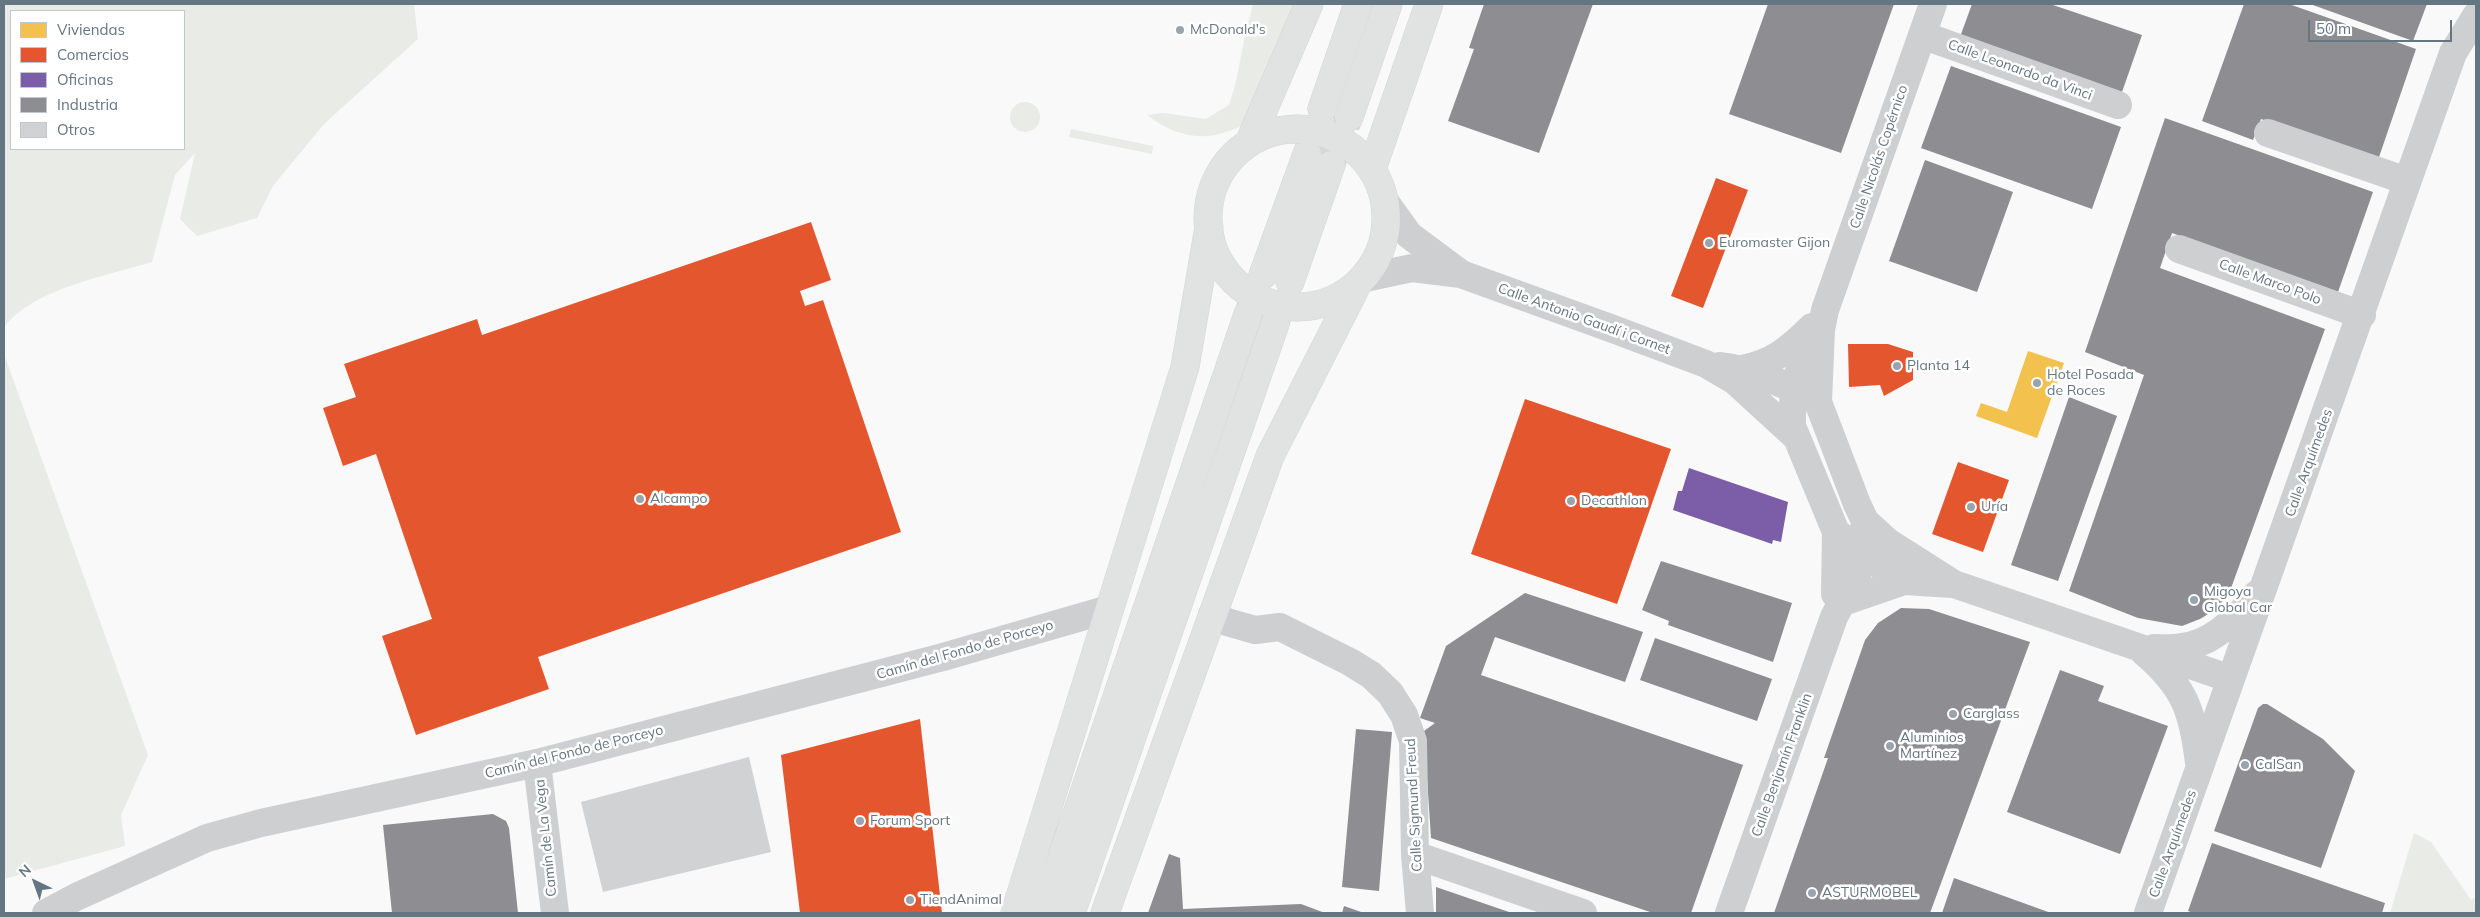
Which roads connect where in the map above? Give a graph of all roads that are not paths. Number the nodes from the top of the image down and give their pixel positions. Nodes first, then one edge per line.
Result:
1 (1309, 4) edge
2 (1358, 4) edge
3 (1388, 4) edge
4 (1429, 4) edge
5 (1933, 4) edge
6 (2476, 16) edge
7 (1922, 35) junction
8 (2118, 105) dead end
9 (1322, 109) tunnel mouth
10 (1349, 117) tunnel mouth
11 (2268, 133) dead end
12 (1249, 143) junction
13 (1306, 154) tunnel mouth
14 (1331, 165) tunnel mouth
15 (1372, 169) junction
16 (2407, 181) junction
17 (1386, 204) junction
18 (1209, 227) junction
19 (2179, 249) dead end
20 (1461, 274) junction
21 (1263, 275) tunnel mouth
22 (1361, 281) junction
23 (1290, 282) tunnel mouth
24 (1248, 314) tunnel mouth
25 (2362, 315) junction
26 (1819, 318) junction
27 (1276, 324) tunnel mouth
28 (1738, 375) junction
29 (1810, 390) junction
30 (1795, 436) junction
31 (1865, 521) junction
32 (1836, 532) junction
33 (1862, 553) junction
34 (1930, 568) junction
35 (1904, 580) junction
36 (2267, 582) junction
37 (1954, 584) junction
38 (1838, 604) junction
39 (1109, 609) junction
40 (1212, 614) junction
41 (2138, 648) junction
42 (2231, 679) junction
43 (537, 763) junction
44 (2200, 770) junction
45 (1416, 855) junction
46 (46, 913) edge
47 (555, 913) edge
48 (1015, 913) edge
49 (1043, 913) edge
50 (1071, 913) edge
51 (1105, 913) edge
52 (1420, 913) edge
53 (1583, 913) edge
54 (1729, 913) edge
55 (2148, 913) edge

1 - 12 highway
2 - 9 highway
3 - 10 highway
4 - 15 highway
5 - 7 street, Calle Nicolás Copérnico
6 - 16 street, Calle Arquímedes
7 - 8 street, Calle Leonardo da Vinci
7 - 26 street, Calle Nicolás Copérnico
11 - 16 street
12 - 15 highway
12 - 18 highway
13 - 21 highway
14 - 23 highway
15 - 17 highway
16 - 25 street, Calle Arquímedes
17 - 20 street, Calle Antonio Gaudí i Cornet
17 - 22 highway
18 - 22 highway
18 - 39 highway
19 - 25 street, Calle Marco Polo
20 - 22 street, Calle Antonio Gaudí i Cornet
20 - 28 street, Calle Antonio Gaudí i Cornet
22 - 40 highway
24 - 49 highway
25 - 36 street, Calle Arquímedes
26 - 28 street, Calle Nicolás Copérnico
26 - 29 street, Calle Nicolás Copérnico
27 - 50 highway
28 - 29 street, Calle Antonio Gaudí i Cornet
28 - 30 street
29 - 30 street
29 - 31 street
30 - 32 street
31 - 33 street, Calle Benjamín Franklin
31 - 34 street
32 - 33 street
32 - 38 street, Calle Benjamín Franklin
33 - 34 street
33 - 35 street
33 - 38 street, Calle Benjamín Franklin
34 - 37 street
35 - 37 street
35 - 38 street
36 - 41 street
36 - 42 street, Calle Arquímedes
37 - 41 street
38 - 54 street, Calle Benjamín Franklin
39 - 43 street, Camín del Fondo de Porceyo
39 - 48 highway
40 - 45 street, Calle Sigmund Freud
40 - 51 highway
41 - 42 street
41 - 44 street
42 - 44 street, Calle Arquímedes
43 - 46 street, Camín del Fondo de Porceyo
43 - 47 street, Camín de La Vega
44 - 55 street, Calle Arquímedes
45 - 52 street, Calle Sigmund Freud
45 - 53 street

